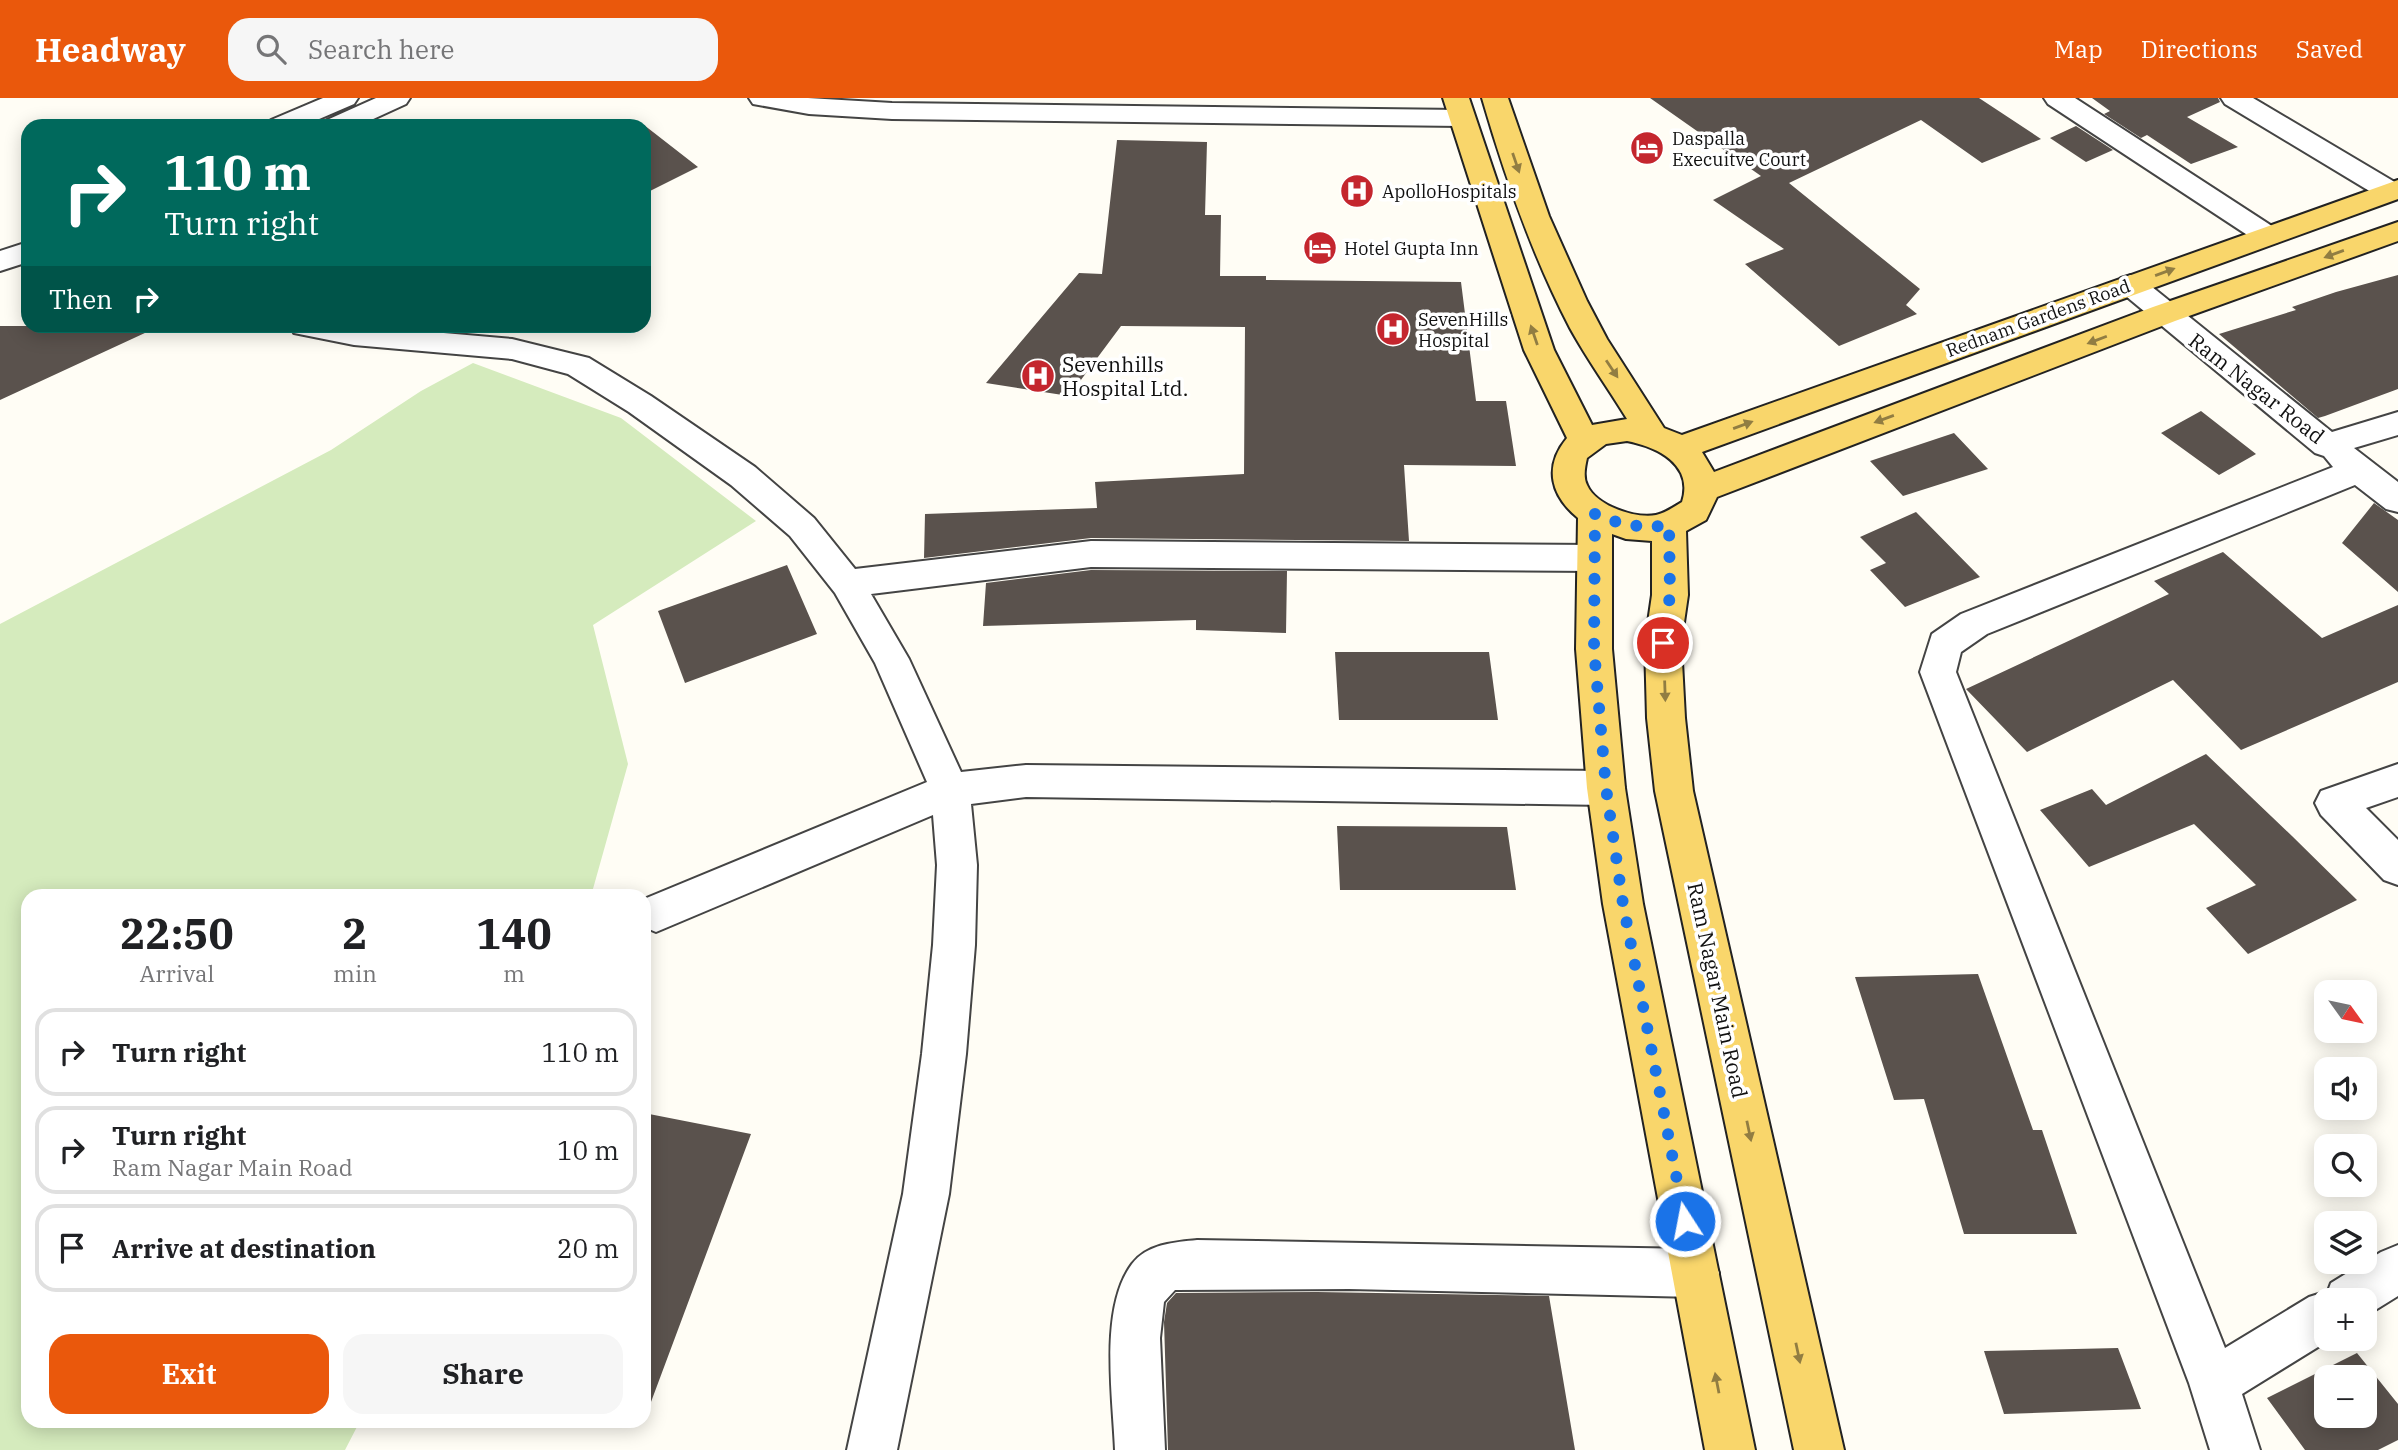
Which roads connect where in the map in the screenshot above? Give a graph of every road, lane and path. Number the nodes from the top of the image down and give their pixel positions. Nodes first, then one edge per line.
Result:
1 (345, 98) edge
2 (397, 98) edge
3 (762, 98) edge
4 (1495, 98) edge
5 (2057, 98) edge
6 (2234, 98) edge
7 (899, 105) edge
8 (1459, 108) edge
9 (296, 119) edge
10 (351, 119) edge
11 (2394, 191) edge
12 (21, 228) edge
13 (2398, 231) edge
14 (0, 236) edge
15 (2268, 236) junction
16 (21, 254) edge
17 (0, 262) edge
18 (2131, 285) junction
19 (2164, 314) junction
20 (343, 333) edge
21 (2398, 424) edge
22 (1584, 441) junction
23 (1665, 441) junction
24 (2327, 445) junction
25 (2359, 470) junction
26 (1703, 489) junction
27 (2398, 500) edge
28 (1595, 514) junction
29 (1669, 525) junction
30 (1595, 558) junction
31 (847, 583) junction
32 (2398, 780) edge
33 (1606, 788) junction
34 (950, 790) junction
35 (2398, 867) edge
36 (656, 913) dead end
37 (2398, 1269) edge
38 (1695, 1273) junction
39 (2367, 1288) edge
40 (2314, 1321) edge
41 (2214, 1383) junction
42 (872, 1450) edge
43 (1140, 1450) edge
44 (1730, 1450) edge
45 (1819, 1450) edge
46 (2235, 1450) edge

1 - 9 street
2 - 10 street
3 - 7 street
4 -> 23 main road
5 - 15 street
6 - 11 street
7 - 8 street
22 -> 8 main road
11 - 15 main road, Rednam Gardens Road
12 - 14 street
13 -> 19 main road, Rednam Gardens Road
18 -> 15 main road, Rednam Gardens Road
16 - 17 street
18 - 19 street, Ram Nagar Road
23 -> 18 main road, Rednam Gardens Road
19 - 24 street, Ram Nagar Road
19 -> 26 main road, Rednam Gardens Road
20 - 31 street
21 - 24 street, Ram Nagar Road
22 - 23 main road
22 - 28 main road
23 - 26 main road
24 - 25 street
25 - 27 street
25 - 41 street
26 - 29 main road
28 - 29 main road
28 - 30 main road
29 -> 45 main road, Ram Nagar Main Road
30 - 31 street
30 - 33 main road
31 - 34 street
32 - 35 street
33 - 34 street
33 - 38 main road
34 - 36 street
34 - 42 street
37 - 39 street
38 - 43 street
44 -> 38 main road
40 - 41 street
41 - 46 street

